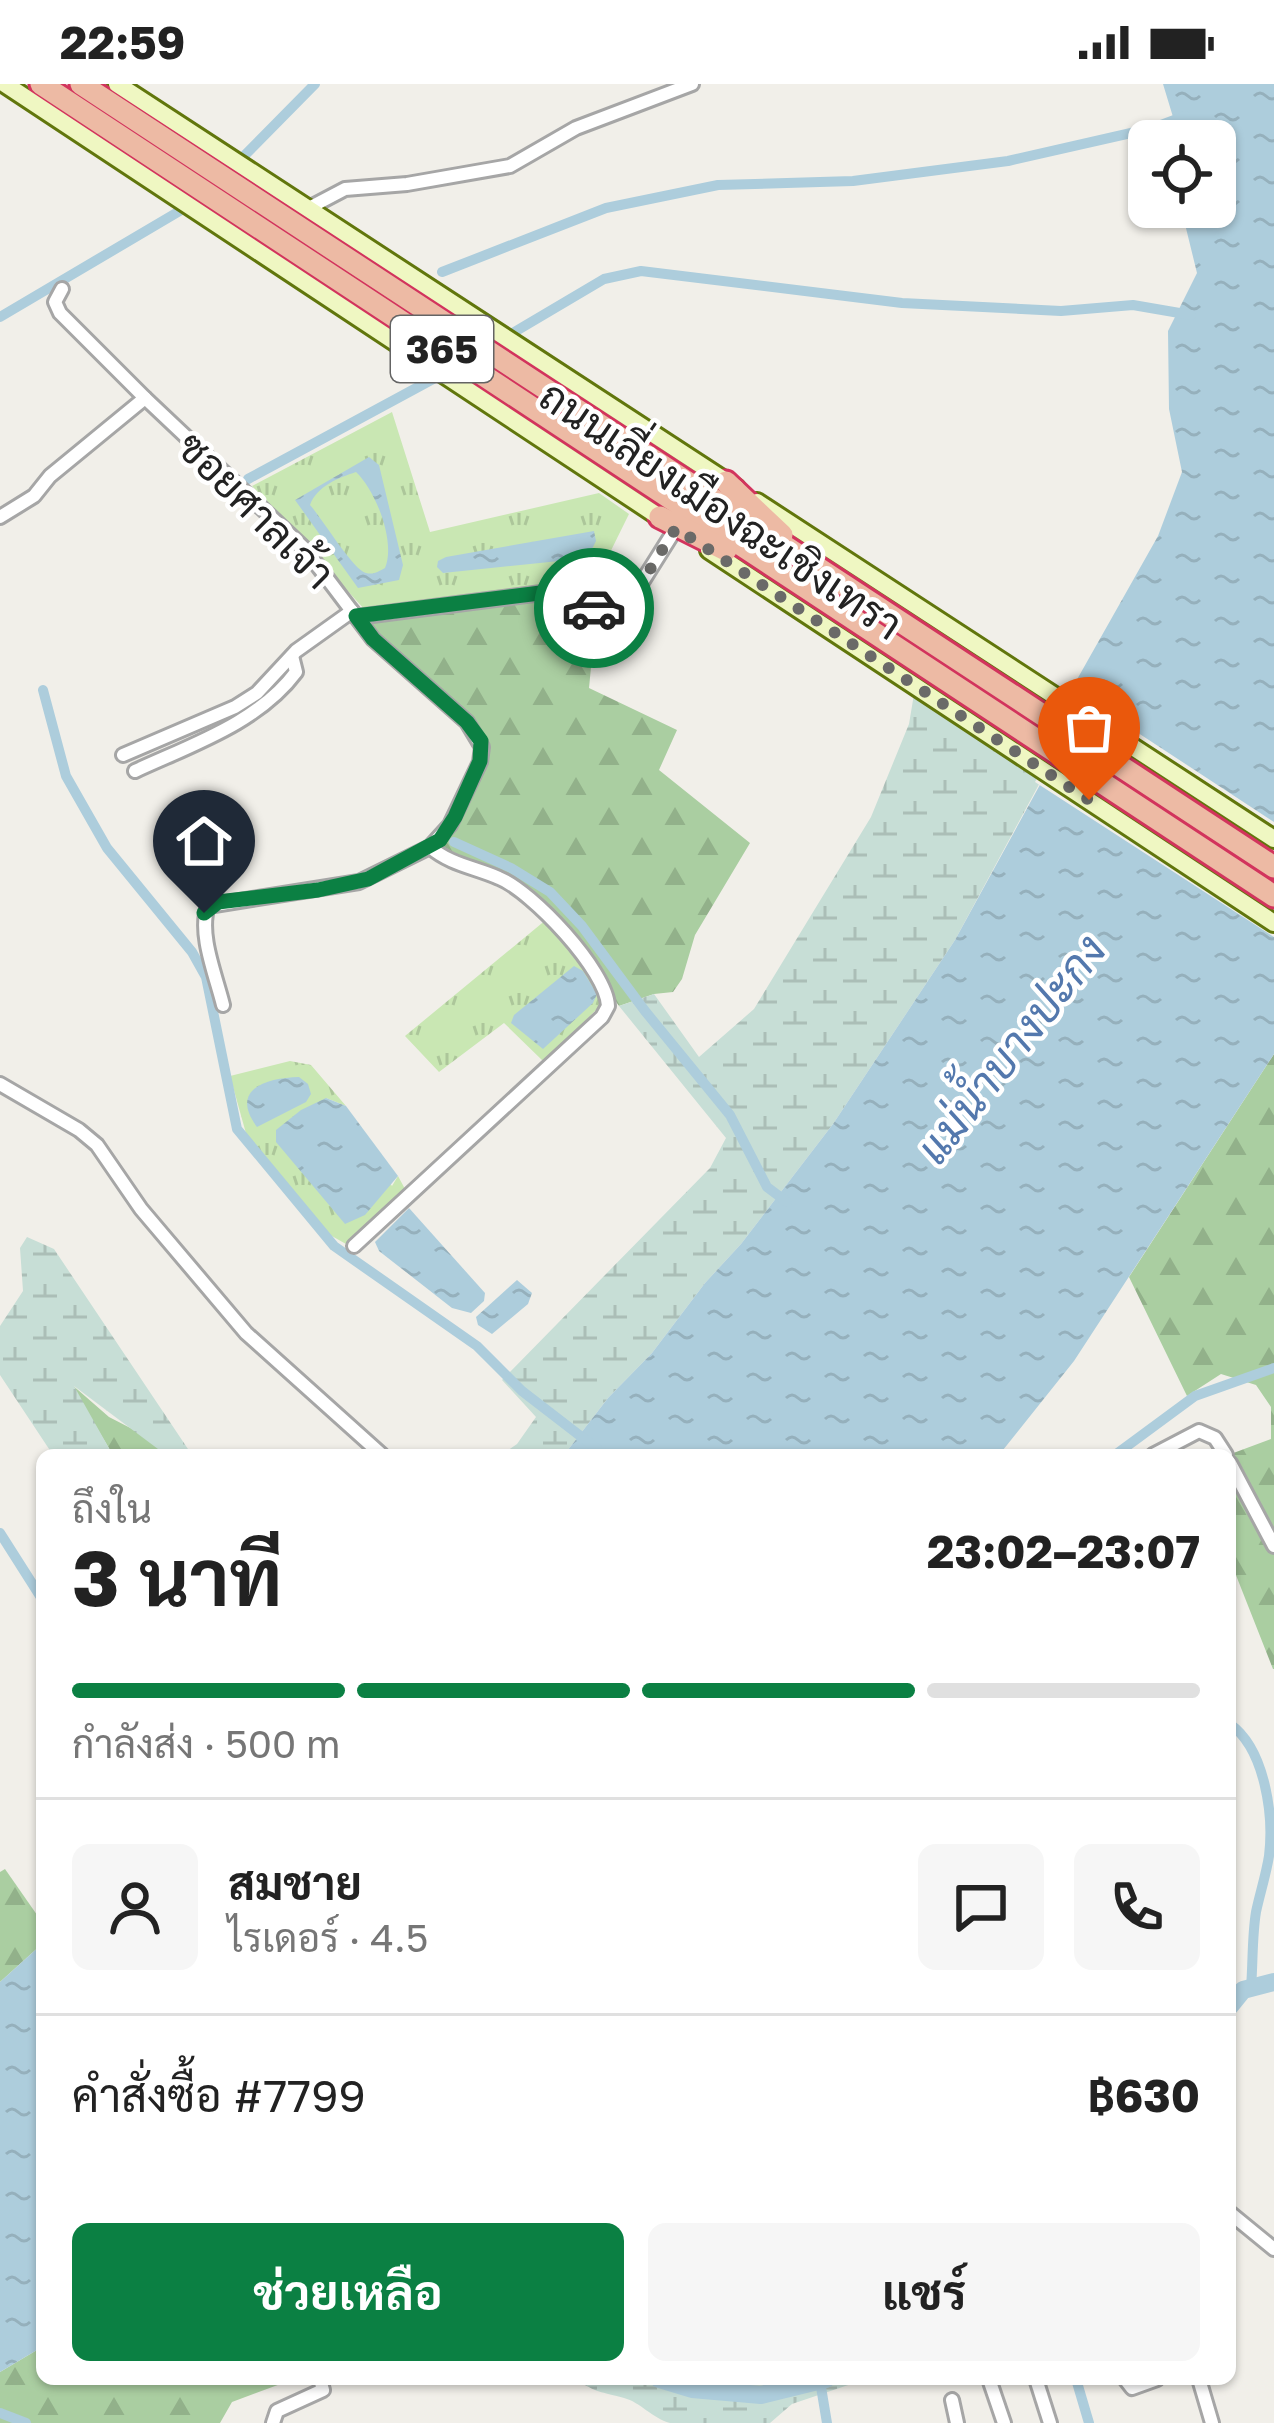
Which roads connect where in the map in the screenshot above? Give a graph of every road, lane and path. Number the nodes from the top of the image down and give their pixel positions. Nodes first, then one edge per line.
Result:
1 (4, 84) edge
2 (41, 84) edge
3 (81, 84) edge
4 (117, 84) edge
5 (692, 84) edge
6 (307, 209) junction
7 (62, 289) dead end
8 (145, 398) junction
9 (726, 482) junction
10 (0, 517) edge
11 (668, 523) junction
12 (819, 584) junction
13 (842, 612) junction
14 (354, 614) junction
15 (292, 656) junction
16 (123, 755) dead end
17 (135, 772) dead end
18 (1274, 839) edge
19 (430, 847) junction
20 (1274, 867) edge
21 (1274, 896) edge
22 (1274, 922) edge
23 (223, 1005) dead end
24 (0, 1084) edge
25 (355, 1246) dead end
26 (375, 1449) edge
27 (1166, 1449) edge
28 (1222, 1449) edge
29 (1236, 1474) edge
30 (1274, 1546) edge
31 (1236, 2218) edge
32 (1274, 2249) edge
33 (321, 2385) edge
34 (991, 2385) edge
35 (1038, 2385) edge
36 (1201, 2385) edge
37 (952, 2400) dead end
38 (273, 2423) edge
39 (958, 2423) edge
40 (1004, 2423) edge
41 (1050, 2423) edge
42 (1212, 2423) edge

1 - 11 main road, ถนนเลี่ยงเมืองฉะเชิงเทรา / 365
2 - 12 highway, ถนนเลี่ยงเมืองฉะเชิงเทรา / 365
3 - 12 highway, ถนนเลี่ยงเมืองฉะเชิงเทรา / 365
4 - 6 main road, ถนนเลี่ยงเมืองฉะเชิงเทรา / 365
5 - 6 street
6 - 9 main road, ถนนเลี่ยงเมืองฉะเชิงเทรา / 365
7 - 8 street
8 - 10 street, ซอยศาลเจ้า
8 - 14 street, ซอยศาลเจ้า
9 - 12 highway
9 - 18 main road, ถนนเลี่ยงเมืองฉะเชิงเทรา / 365
11 - 12 highway
11 - 13 main road, ถนนเลี่ยงเมืองฉะเชิงเทรา / 365
11 - 14 street
12 - 13 highway, ถนนเลี่ยงเมืองฉะเชิงเทรา / 365
13 - 20 highway, ถนนเลี่ยงเมืองฉะเชิงเทรา / 365
13 - 21 highway, ถนนเลี่ยงเมืองฉะเชิงเทรา / 365
13 - 22 main road, ถนนเลี่ยงเมืองฉะเชิงเทรา / 365
14 - 15 street
14 - 19 street, ซอยศาลเจ้า
15 - 16 street
15 - 17 street
19 - 23 street
19 - 25 street
24 - 26 street
27 - 28 street
29 - 30 street
31 - 32 street
33 - 38 street
34 - 40 street
35 - 41 street
36 - 42 street
37 - 39 street

